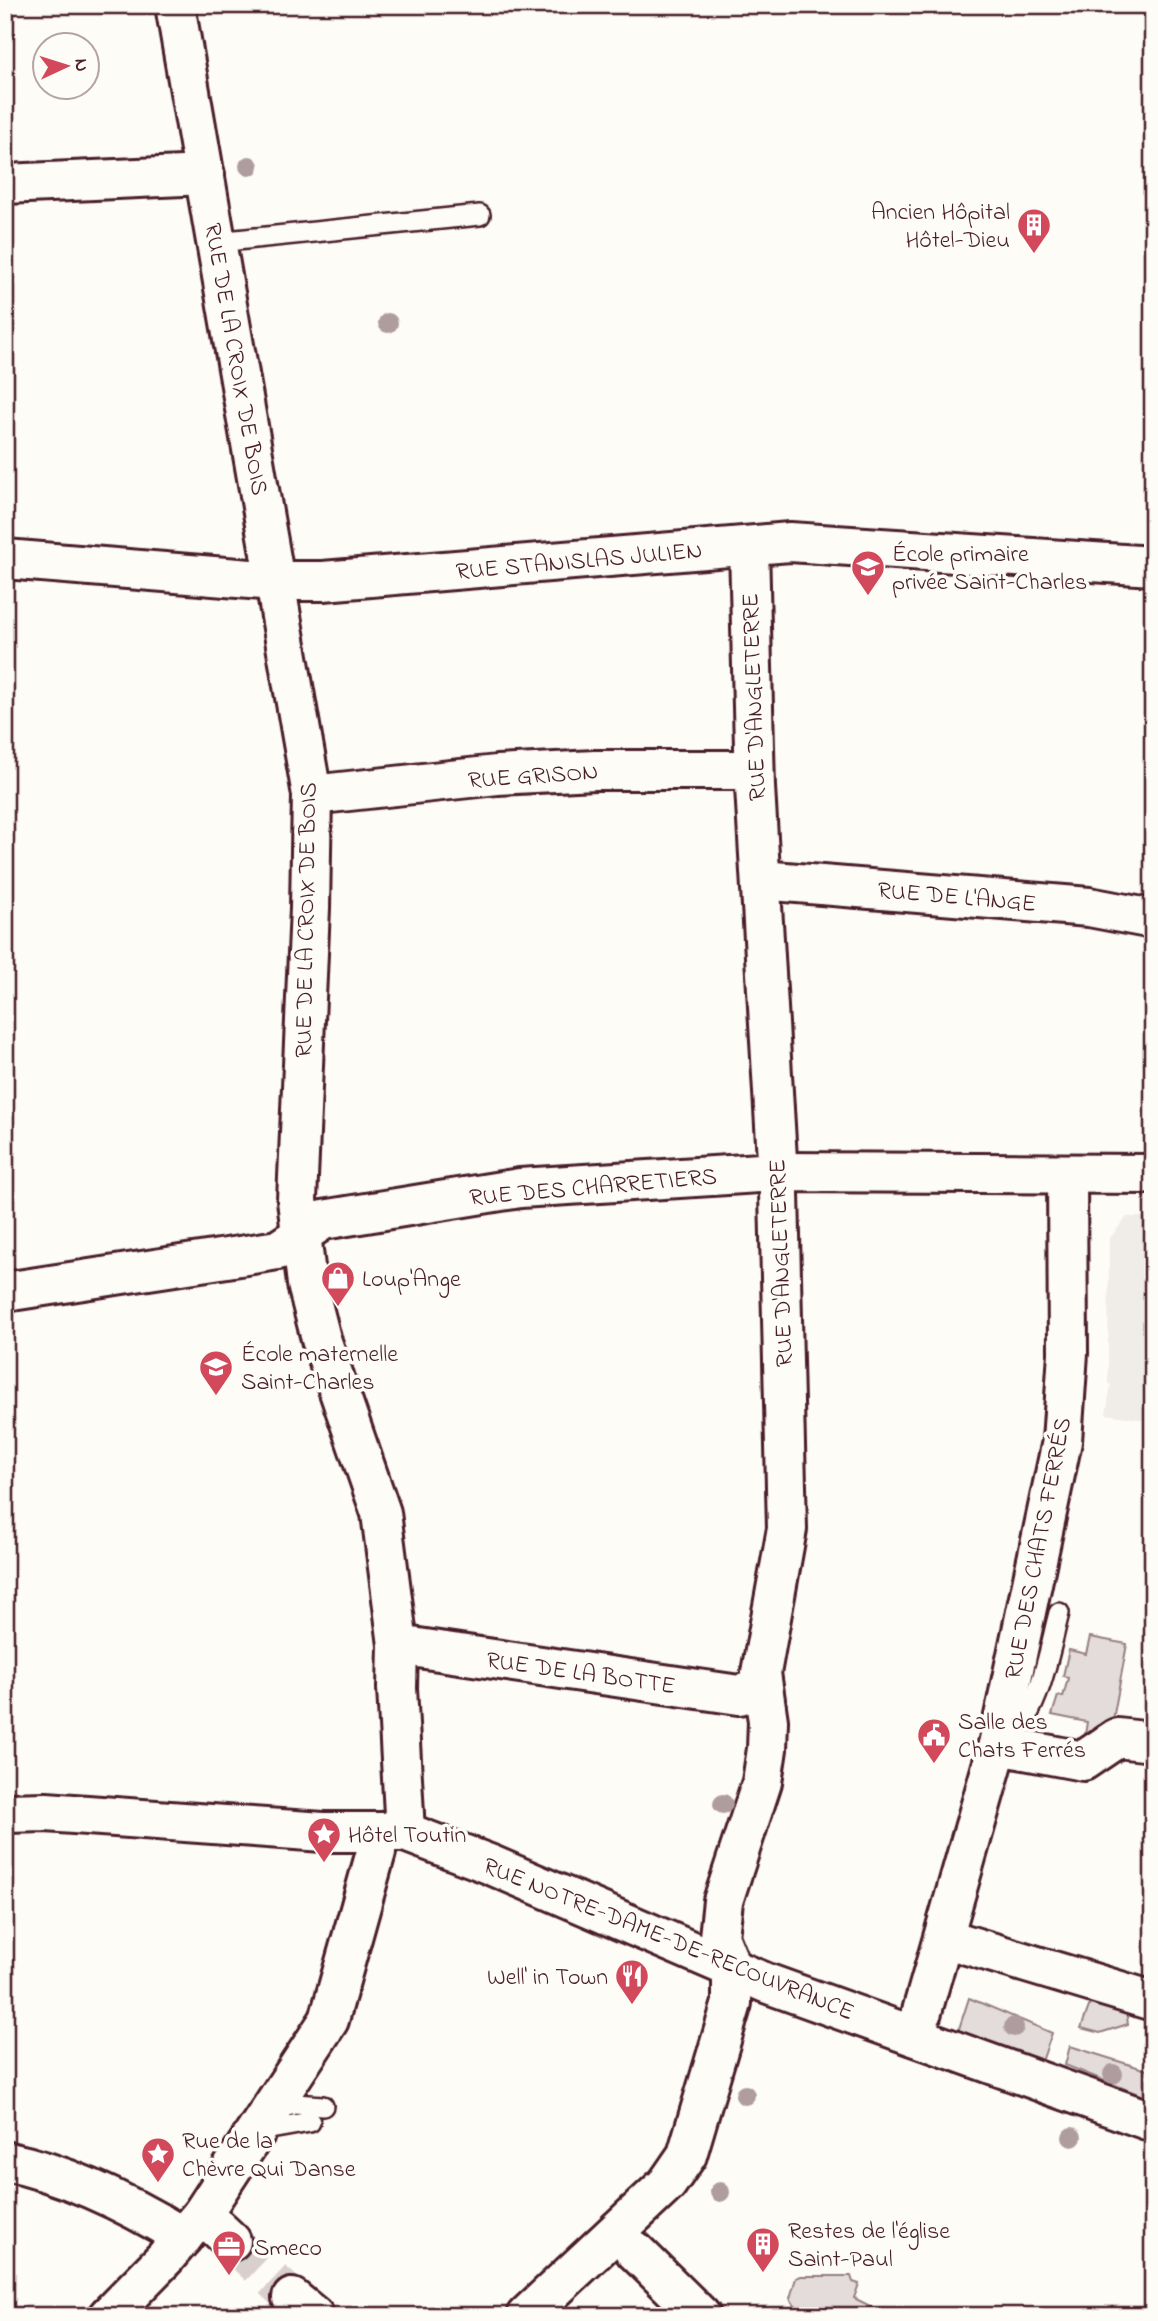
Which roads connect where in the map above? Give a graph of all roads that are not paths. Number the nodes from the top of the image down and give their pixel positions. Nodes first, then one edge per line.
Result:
1 (175, 5) edge
2 (205, 175) junction
3 (5, 184) edge
4 (480, 215) dead end
5 (217, 242) junction
6 (750, 546) junction
7 (5, 559) edge
8 (1153, 566) edge
9 (275, 581) junction
10 (754, 770) junction
11 (312, 795) junction
12 (761, 880) junction
13 (1153, 919) edge
14 (777, 1172) junction
15 (1067, 1174) junction
16 (1153, 1174) edge
17 (299, 1237) junction
18 (5, 1292) edge
19 (1059, 1613) dead end
20 (398, 1644) junction
21 (762, 1688) junction
22 (1135, 1740) edge
23 (998, 1745) junction
24 (5, 1813) edge
25 (391, 1833) junction
26 (944, 1938) junction
27 (732, 1969) junction
28 (1153, 2001) edge
29 (915, 2036) junction
30 (323, 2106) dead end
31 (266, 2120) junction
32 (310, 2122) dead end
33 (1153, 2122) edge
34 (5, 2161) edge
35 (192, 2225) junction
36 (231, 2241) tunnel mouth
37 (620, 2246) junction
38 (108, 2316) edge
39 (526, 2316) edge
40 (701, 2316) edge

1 - 2 street, RUE DE LA CROIX DE BOIS
2 - 3 street
2 - 5 street, RUE DE LA CROIX DE BOIS
4 - 5 lane
5 - 9 street, RUE DE LA CROIX DE BOIS
6 - 8 street, RUE STANISLAS JULIEN
6 - 9 street, RUE STANISLAS JULIEN
6 - 10 street, RUE D'ANGLETERRE
7 - 9 street, RUE STANISLAS JULIEN
9 - 11 street, RUE DE LA CROIX DE BOIS
10 - 11 street, RUE GRISON
10 - 12 street, RUE D'ANGLETERRE
11 - 17 street, RUE DE LA CROIX DE BOIS
12 - 13 street, RUE DE L'ANGE
12 - 14 street, RUE D'ANGLETERRE
14 - 15 street, RUE DES CHARRETIERS
14 - 17 street, RUE DES CHARRETIERS
14 - 21 street, RUE D'ANGLETERRE
15 - 16 street, RUE DES CHARRETIERS
15 - 23 street, RUE DES CHATS FERRÉS
17 - 18 street, RUE DES CHARRETIERS
17 - 20 street, RUE DE LA CROIX DE BOIS
19 - 23 lane
20 - 21 street, RUE DE LA BOTTE
20 - 25 street, RUE DE LA CROIX DE BOIS
21 - 27 street, RUE D'ANGLETERRE
22 - 23 street
23 - 26 street, RUE DES CHATS FERRÉS
24 - 25 street, RUE NOTRE-DAME-DE-RECOUVRANCE
25 - 27 street, RUE NOTRE-DAME-DE-RECOUVRANCE
25 - 31 street
26 - 28 street
26 - 29 street, RUE DES CHATS FERRÉS
27 - 29 street, RUE NOTRE-DAME-DE-RECOUVRANCE
27 - 37 street
29 - 33 street, RUE NOTRE-DAME-DE-RECOUVRANCE
30 - 31 lane
31 - 32 lane
31 - 35 street
34 - 35 street
35 - 36 street
35 - 38 street
37 - 39 street
37 - 40 street

